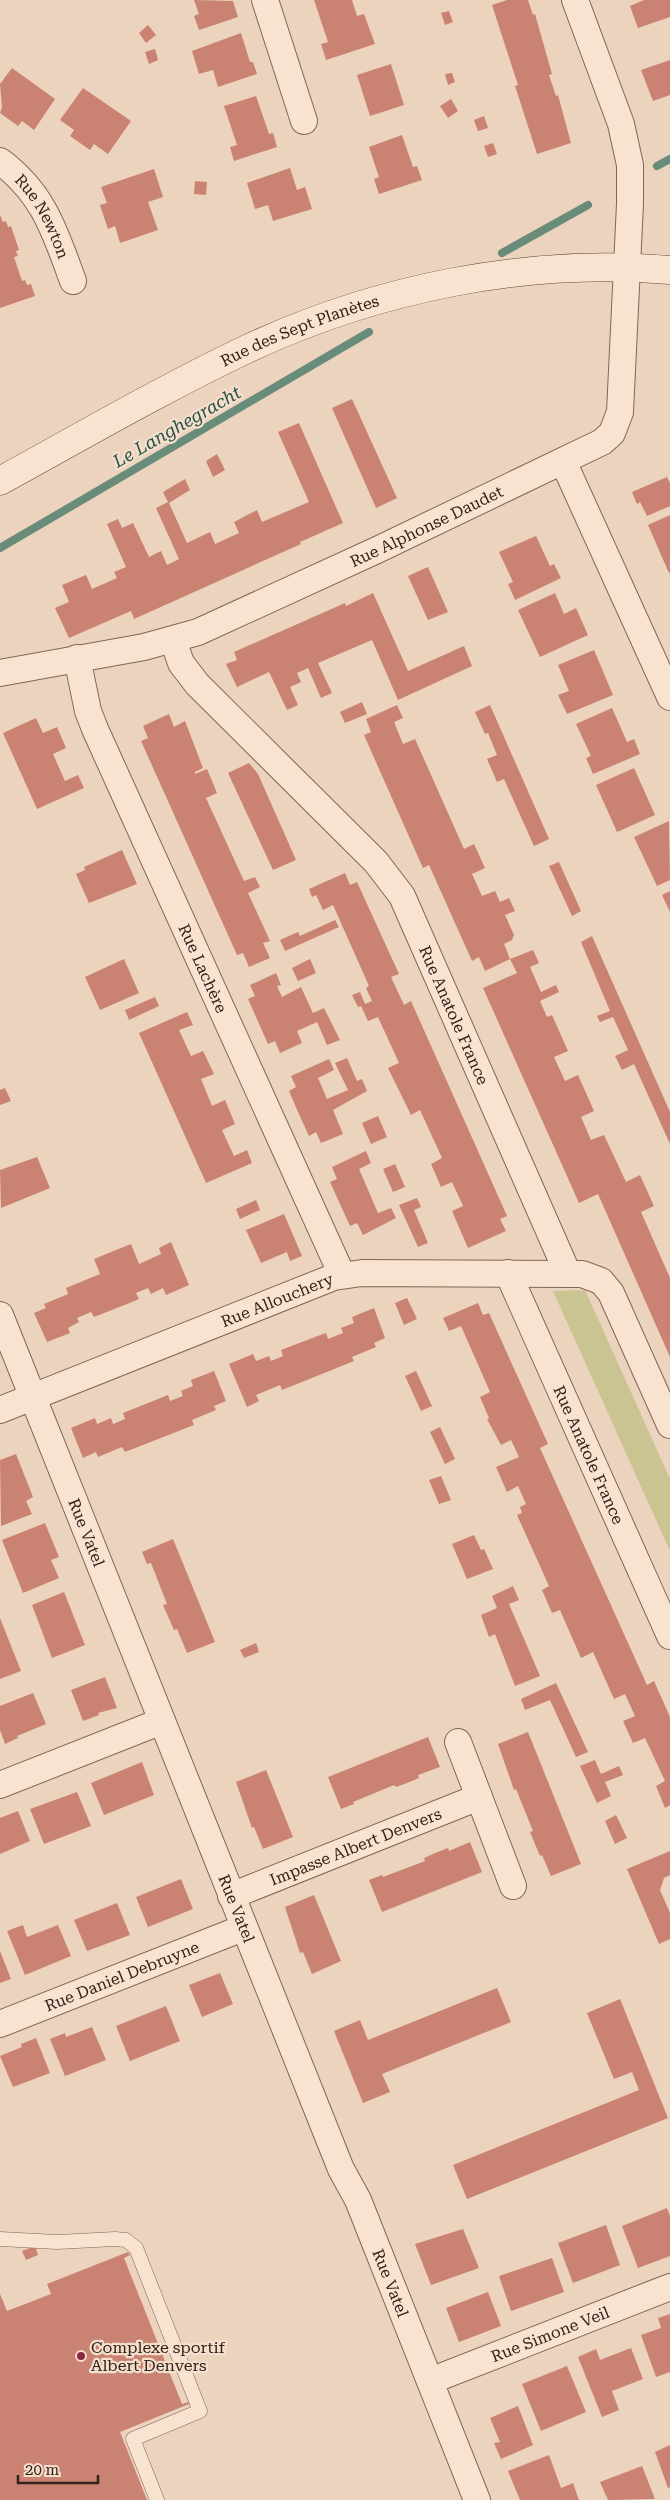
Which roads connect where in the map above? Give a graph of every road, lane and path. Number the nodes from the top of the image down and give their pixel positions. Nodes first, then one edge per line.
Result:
1 (265, 0) edge
2 (575, 0) edge
3 (304, 121) dead end
4 (0, 161) edge
5 (627, 267) junction
6 (670, 270) edge
7 (73, 281) dead end
8 (563, 461) junction
9 (0, 481) edge
10 (173, 640) junction
11 (77, 658) junction
12 (0, 673) edge
13 (670, 697) edge
14 (508, 1273) junction
15 (568, 1274) junction
16 (342, 1275) junction
17 (0, 1315) edge
18 (32, 1397) junction
19 (0, 1410) edge
20 (670, 1425) edge
21 (670, 1636) edge
22 (162, 1721) junction
23 (458, 1742) dead end
24 (0, 1785) edge
25 (479, 1797) junction
26 (513, 1886) dead end
27 (231, 1896) junction
28 (243, 1928) junction
29 (0, 2024) edge
30 (0, 2238) edge
31 (670, 2287) edge
32 (430, 2381) junction
33 (157, 2500) edge
34 (478, 2500) edge

1 - 3 street
2 - 5 street, Rue Alphonse Daudet
4 - 7 street, Rue Newton
5 - 6 street, Rue des Sept Planètes
5 - 8 street, Rue Alphonse Daudet
5 - 9 street, Rue des Sept Planètes
8 - 10 street, Rue Alphonse Daudet
8 - 13 street
10 - 11 street, Rue Alphonse Daudet
10 - 15 street, Rue Anatole France
11 - 12 street, Rue Alphonse Daudet
11 - 16 street, Rue Lachère
14 - 15 street, Rue Allouchery
14 - 16 street, Rue Allouchery
14 - 21 street, Rue Anatole France
15 - 20 street
16 - 18 street, Rue Allouchery
17 - 18 street, Rue Vatel
18 - 19 street, Rue Allouchery
18 - 22 street, Rue Vatel
22 - 24 street
22 - 27 street, Rue Vatel
23 - 25 street
25 - 26 street
25 - 27 street, Impasse Albert Denvers
27 - 28 street, Rue Vatel
28 - 29 street, Rue Daniel Debruyne
28 - 32 street, Rue Vatel
30 - 33 lane
31 - 32 street, Rue Simone Veil
32 - 34 street, Rue Vatel

